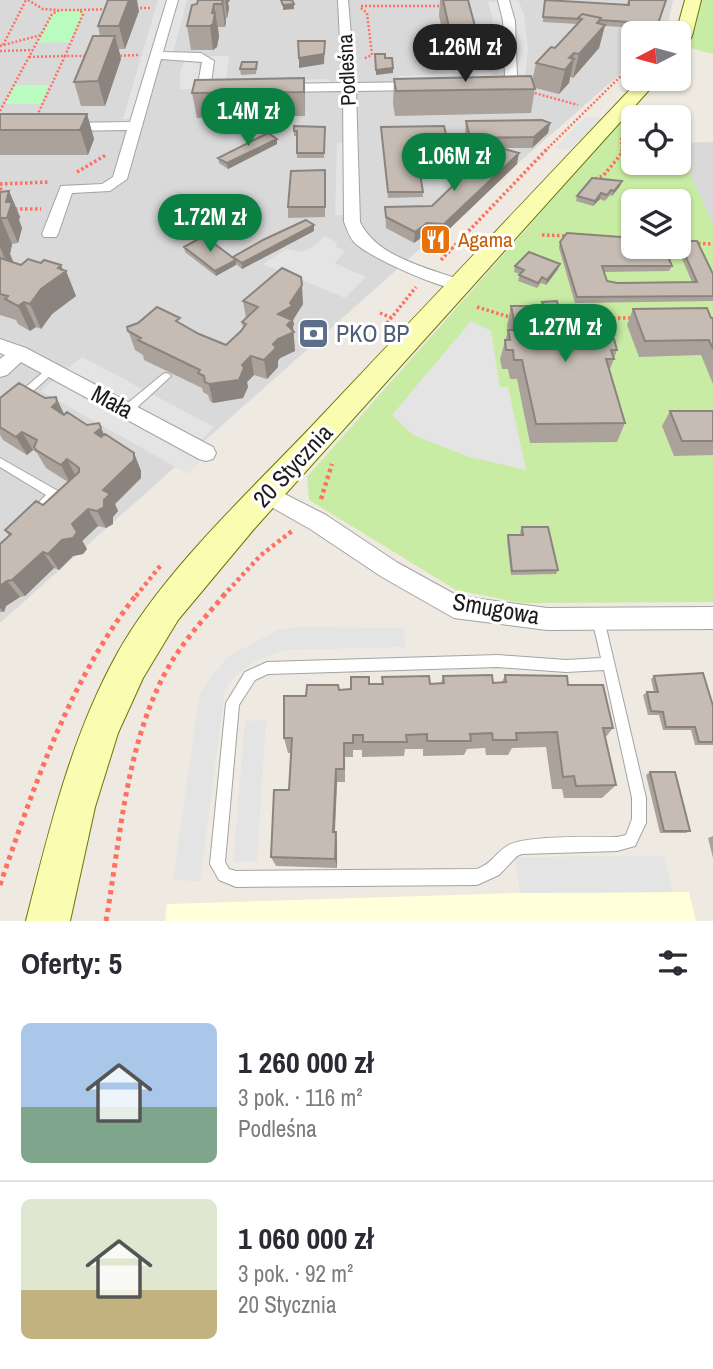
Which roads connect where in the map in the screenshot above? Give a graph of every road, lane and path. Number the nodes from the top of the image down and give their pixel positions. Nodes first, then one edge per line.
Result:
1 (27, 0) edge
2 (343, 0) edge
3 (503, 0) edge
4 (693, 0) edge
5 (133, 3) dead end
6 (171, 3) edge
7 (124, 6) edge
8 (361, 6) dead end
9 (452, 6) edge
10 (128, 8) edge
11 (115, 9) edge
12 (60, 10) junction
13 (80, 10) junction
14 (688, 21) edge
15 (474, 32) edge
16 (41, 35) junction
17 (1, 47) edge
18 (33, 50) junction
19 (157, 55) junction
20 (65, 56) junction
21 (93, 56) edge
22 (106, 56) edge
23 (29, 57) junction
24 (621, 75) edge
25 (496, 84) junction
26 (466, 85) edge
27 (439, 86) edge
28 (349, 87) junction
29 (235, 88) edge
30 (260, 88) edge
31 (640, 91) edge
32 (578, 105) dead end
33 (0, 111) edge
34 (136, 126) junction
35 (32, 127) joint
36 (0, 188) edge
37 (0, 201) edge
38 (48, 208) dead end
39 (0, 209) edge
40 (466, 233) dead end
41 (50, 234) dead end
42 (542, 234) dead end
43 (581, 237) edge
44 (691, 243) edge
45 (713, 244) edge
46 (468, 296) junction
47 (522, 318) edge
48 (577, 318) edge
49 (645, 318) edge
50 (10, 349) edge
51 (0, 370) edge
52 (51, 370) junction
53 (166, 376) edge
54 (128, 410) junction
55 (0, 415) edge
56 (206, 453) dead end
57 (0, 462) edge
58 (267, 494) junction
59 (27, 520) edge
60 (277, 541) dead end
61 (713, 618) edge
62 (598, 619) junction
63 (609, 664) junction
64 (48, 921) edge
65 (106, 921) edge

1 - 12 path
1 - 17 path
2 - 28 street, Podleśna
3 - 25 street
4 - 14 street
5 - 7 path
6 - 10 path
6 - 19 street
8 - 9 path
11 - 13 path
12 - 13 path
12 - 16 path
13 - 20 path
15 - 25 path
16 - 17 path
16 - 18 path
17 - 18 path
18 - 23 path
19 - 22 path
19 - 29 street
19 - 34 street
20 - 21 path
20 - 23 path
20 - 35 path
23 - 33 path
24 - 40 path
25 - 26 street
25 - 32 path
27 - 28 street
28 - 30 street
28 - 46 street, Podleśna
31 - 46 street, 20 Stycznia
34 - 35 street
34 - 41 street
36 - 37 path
38 - 39 path
42 - 43 path
44 - 45 path
46 - 47 path
46 - 58 street, 20 Stycznia
48 - 49 path
50 - 51 street, Mała
50 - 52 street, Mała
52 - 54 street, Mała
52 - 55 lane
53 - 54 lane
54 - 56 street, Mała
57 - 59 lane
58 - 62 street, Smugowa
58 - 64 street, 20 Stycznia
60 - 65 path
61 - 62 street, Smugowa
62 - 63 lane
63 - 63 lane

